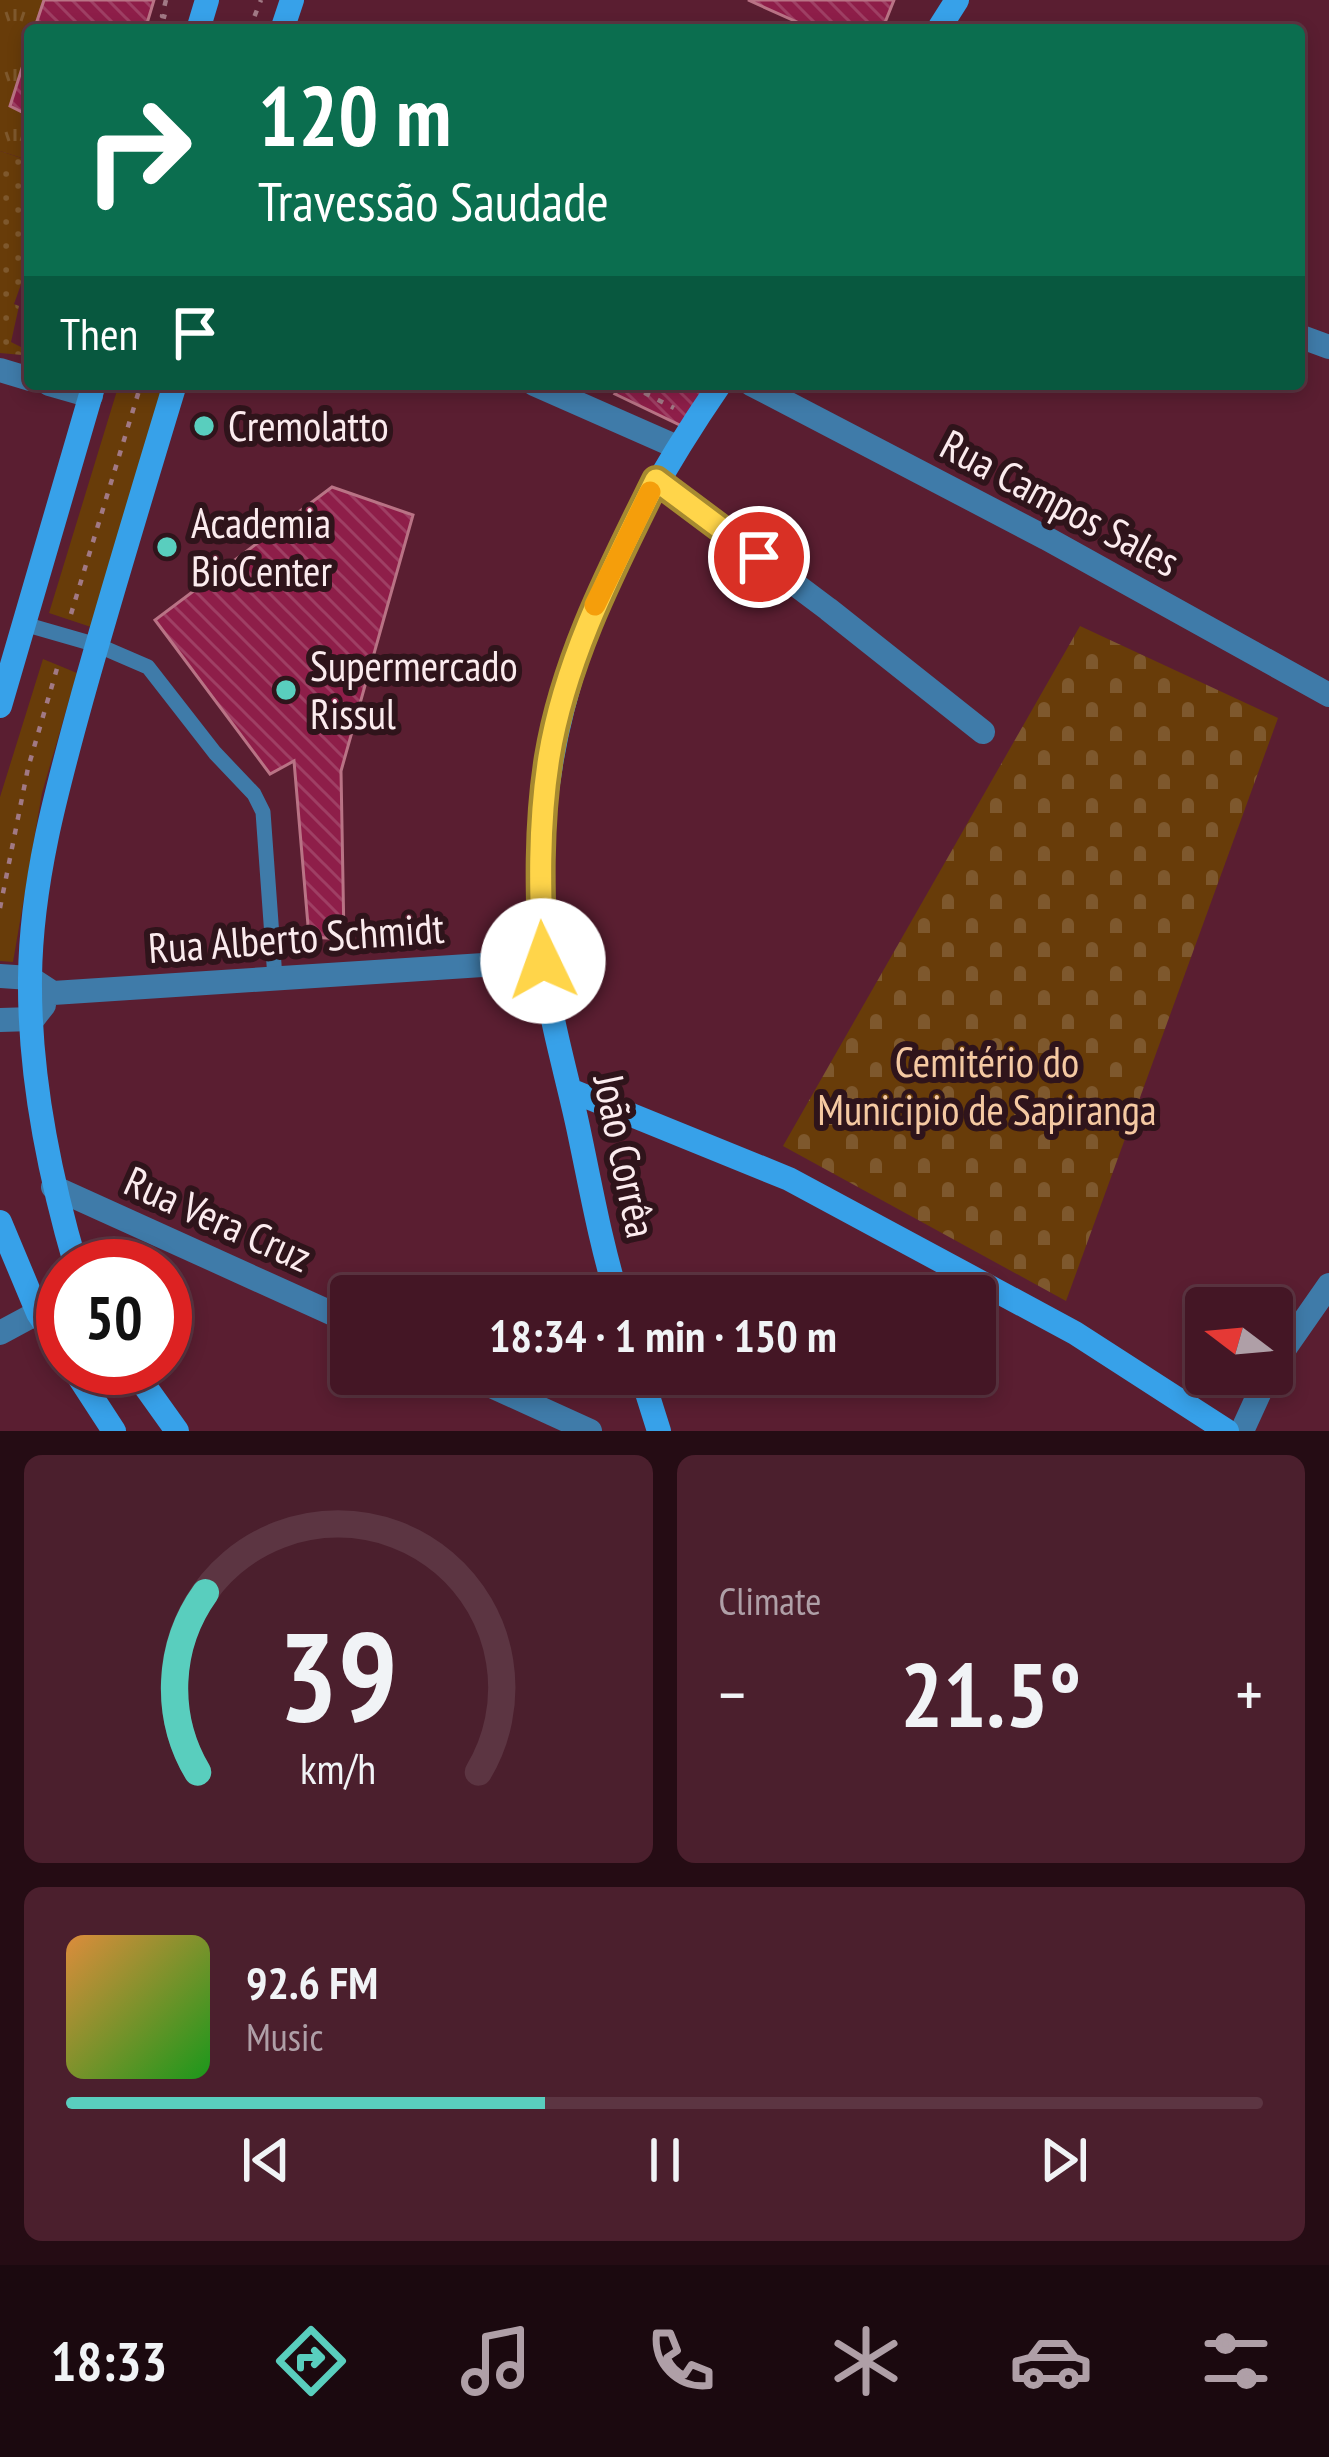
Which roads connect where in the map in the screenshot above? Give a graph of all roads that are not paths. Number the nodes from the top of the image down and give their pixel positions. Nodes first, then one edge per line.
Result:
1 (207, 0) edge
2 (189, 24) edge
3 (93, 390) edge
4 (173, 390) edge
5 (548, 390) edge
6 (715, 390) edge
7 (762, 390) edge
8 (677, 446) junction
9 (656, 480) junction
10 (23, 624) junction
11 (97, 645) junction
12 (1329, 695) edge
13 (0, 706) edge
14 (983, 732) dead end
15 (543, 961) junction
16 (0, 976) edge
17 (30, 977) junction
18 (274, 978) junction
19 (53, 993) junction
20 (33, 1019) junction
21 (0, 1020) edge
22 (570, 1090) junction
23 (53, 1187) junction
24 (0, 1222) edge
25 (68, 1239) edge
26 (612, 1275) edge
27 (1329, 1285) edge
28 (36, 1308) edge
29 (330, 1312) edge
30 (36, 1314) edge
31 (0, 1334) edge
32 (1293, 1337) edge
33 (91, 1395) edge
34 (151, 1395) edge
35 (511, 1395) edge
36 (648, 1395) edge
37 (1259, 1395) edge
38 (114, 1431) edge
39 (177, 1431) edge
40 (590, 1431) edge
41 (659, 1431) edge
42 (1227, 1431) edge
43 (1242, 1431) edge

1 - 2 main road
3 - 10 main road
4 - 11 main road
5 - 8 street
6 - 8 main road, João Corrêa
7 - 12 street, Rua Campos Sales
8 - 9 main road, João Corrêa
9 - 14 street
9 - 15 main road, João Corrêa
10 - 11 lane
10 - 13 main road
11 - 17 main road
11 - 18 lane
15 - 18 street, Rua Alberto Schmidt
15 - 22 main road, João Corrêa
16 - 17 street
17 - 19 street
17 - 20 main road
18 - 19 street, Rua Alberto Schmidt
19 - 20 street
20 - 21 street
20 - 23 main road
22 - 26 main road, João Corrêa
22 - 42 main road
23 - 25 main road
23 - 29 street, Rua Vera Cruz
24 - 28 main road
27 - 32 street
30 - 31 street
33 - 38 main road
34 - 39 main road
35 - 40 street
36 - 41 main road
37 - 43 street

